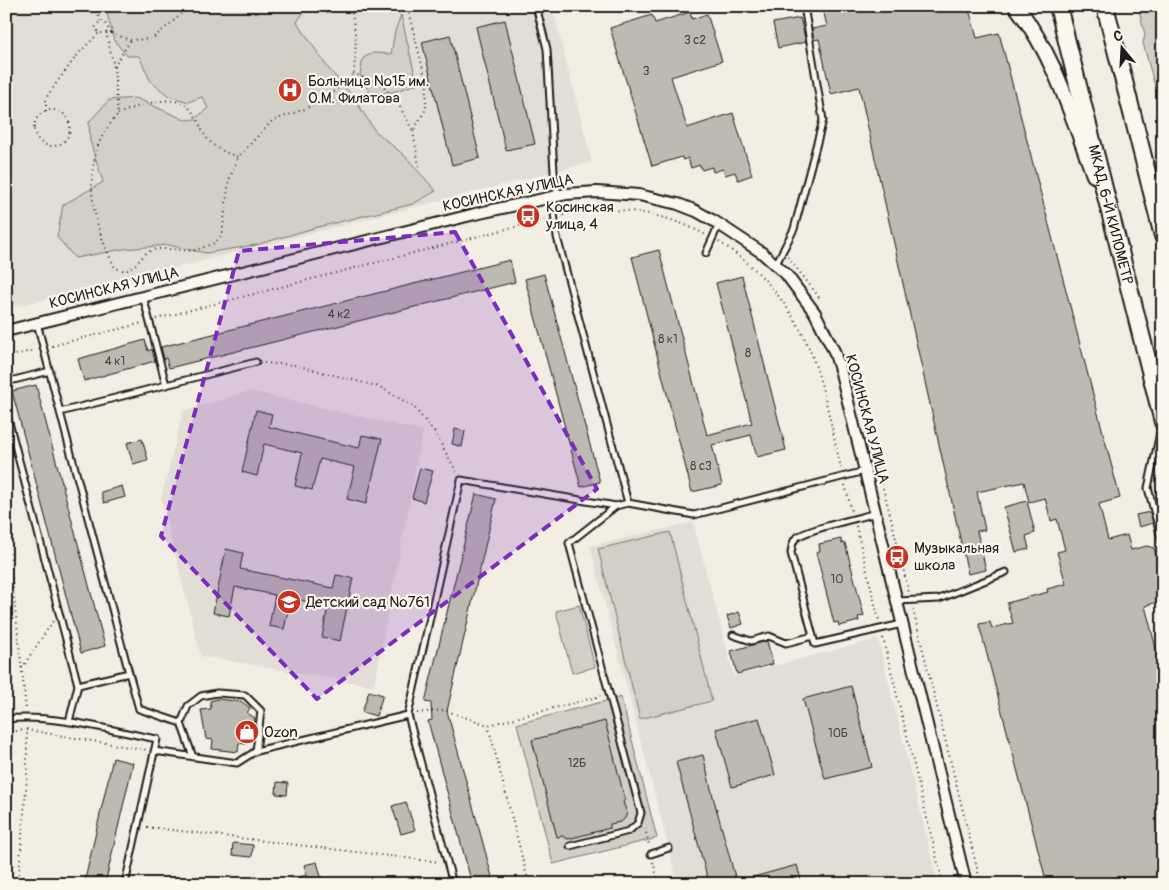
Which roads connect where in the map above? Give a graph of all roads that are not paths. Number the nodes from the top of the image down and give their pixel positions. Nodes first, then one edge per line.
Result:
1 (536, 6) edge
2 (804, 6) edge
3 (1016, 6) edge
4 (1058, 6) edge
5 (1105, 6) edge
6 (555, 196) junction
7 (719, 224) junction
8 (1113, 224) junction
9 (1163, 236) edge
10 (706, 254) dead end
11 (776, 264) junction
12 (143, 296) junction
13 (37, 323) junction
14 (6, 330) edge
15 (256, 362) road end
16 (50, 371) junction
17 (6, 382) edge
18 (166, 385) junction
19 (6, 411) edge
20 (60, 412) junction
21 (1163, 421) edge
22 (865, 471) junction
23 (628, 503) junction
24 (616, 506) junction
25 (876, 513) junction
26 (1161, 532) edge
27 (1163, 545) edge
28 (1006, 572) dead end
29 (897, 601) junction
30 (902, 623) junction
31 (733, 635) dead end
32 (813, 636) junction
33 (129, 673) junction
34 (78, 685) junction
35 (408, 715) junction
36 (6, 719) edge
37 (69, 722) junction
38 (181, 723) junction
39 (154, 751) junction
40 (256, 751) junction
41 (193, 757) junction
42 (570, 846) dead end
43 (669, 848) dead end
44 (651, 854) dead end
45 (125, 884) edge
46 (453, 884) edge
47 (966, 884) edge

1 - 6 lane
2 - 11 lane
3 - 8 main road
4 - 8 highway, МКАД, 6-Й КИЛОМЕТР
5 - 9 highway
6 - 7 street, КОСИНСКАЯ УЛИЦА
6 - 12 street, КОСИНСКАЯ УЛИЦА
6 - 23 lane
7 - 10 lane
7 - 11 street, КОСИНСКАЯ УЛИЦА
8 - 21 highway, МКАД, 6-Й КИЛОМЕТР
11 - 22 street, КОСИНСКАЯ УЛИЦА
12 - 13 street, КОСИНСКАЯ УЛИЦА
12 - 18 lane
13 - 14 street, КОСИНСКАЯ УЛИЦА
13 - 16 lane
15 - 18 lane
16 - 17 lane
16 - 20 lane
18 - 20 lane
19 - 34 lane
20 - 33 lane
21 - 26 lane
22 - 23 lane
22 - 25 street, КОСИНСКАЯ УЛИЦА
23 - 24 lane
24 - 35 lane
24 - 42 lane
25 - 29 street, КОСИНСКАЯ УЛИЦА
25 - 32 lane
26 - 27 lane
28 - 29 lane
29 - 30 street, КОСИНСКАЯ УЛИЦА
30 - 32 lane
30 - 47 street, КОСИНСКАЯ УЛИЦА
31 - 32 lane
33 - 34 lane
33 - 38 lane
34 - 37 lane
35 - 40 lane
35 - 46 lane
36 - 37 lane
37 - 39 lane
38 - 40 lane
38 - 41 lane
39 - 41 lane
39 - 45 lane
40 - 41 lane
43 - 44 lane

